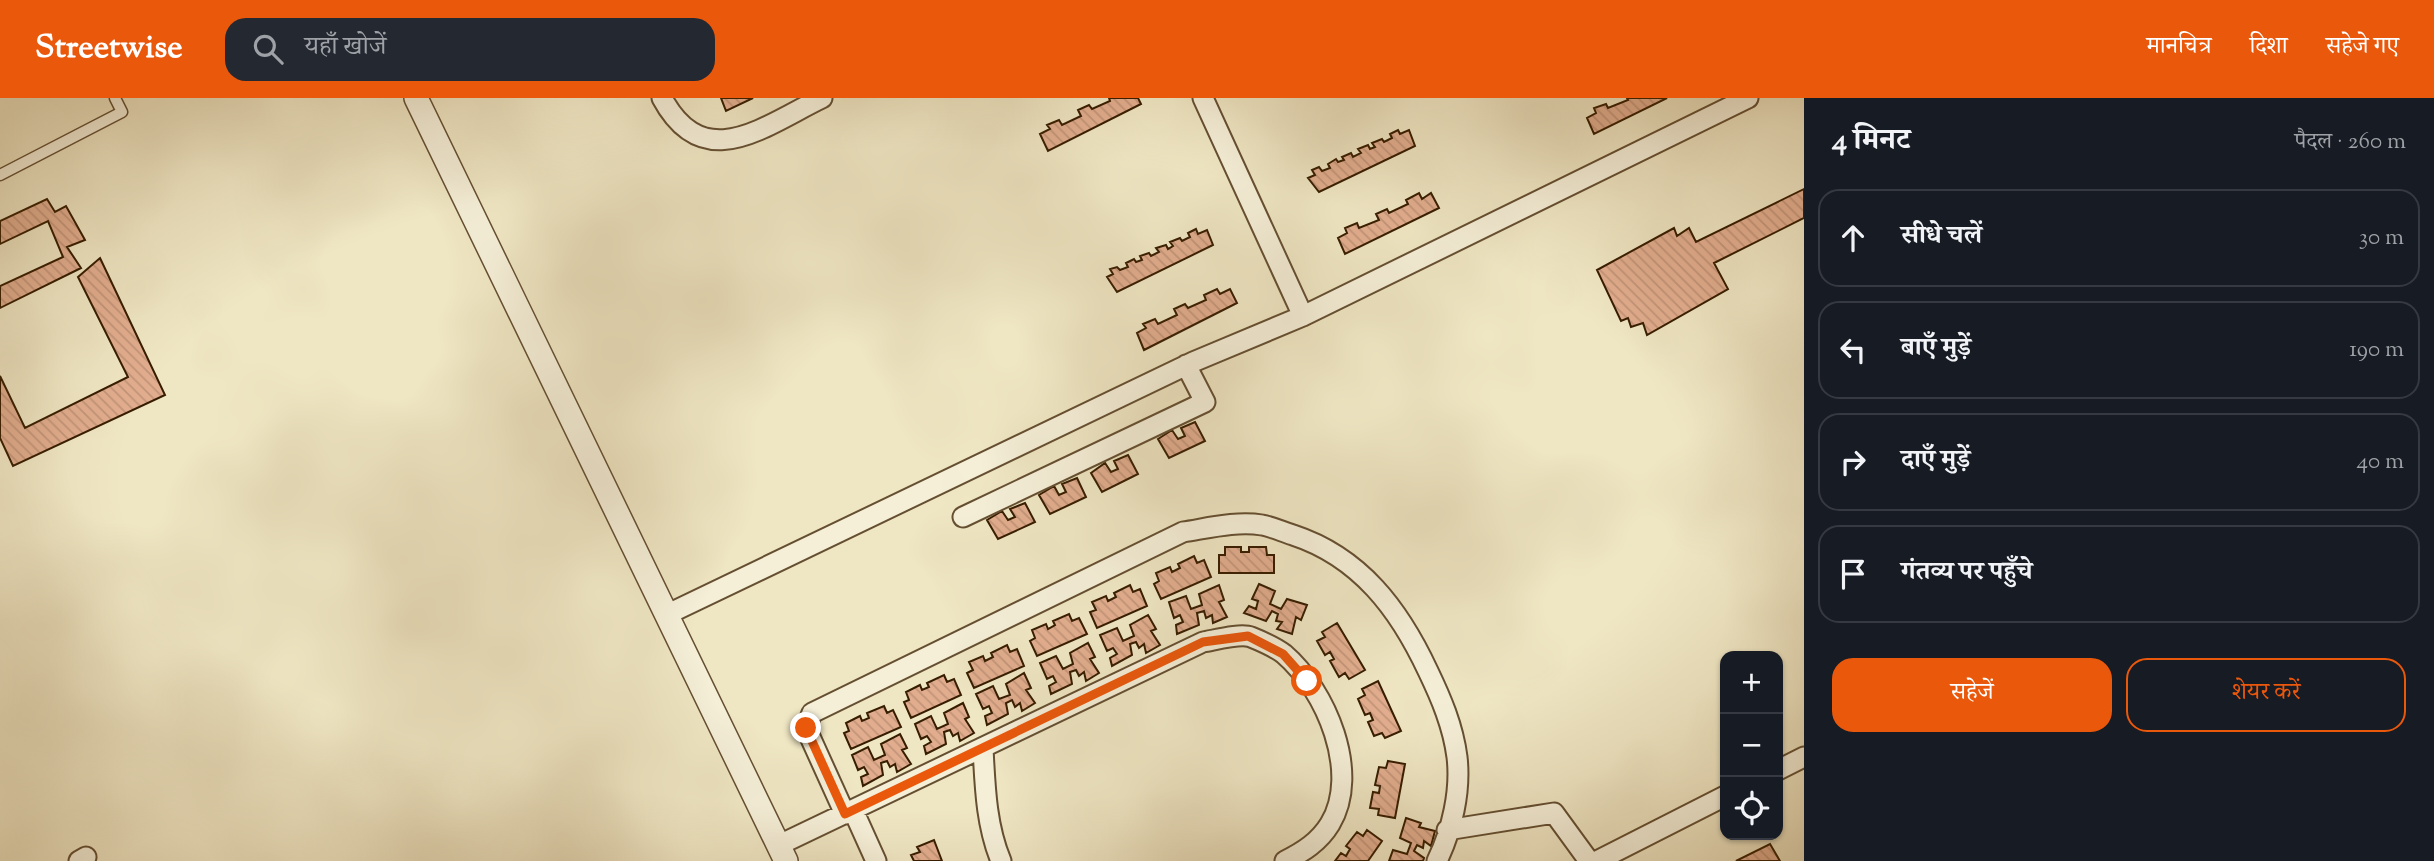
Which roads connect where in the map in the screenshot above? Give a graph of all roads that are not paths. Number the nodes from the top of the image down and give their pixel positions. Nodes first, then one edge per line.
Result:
1 (115, 98) edge
2 (416, 98) edge
3 (662, 98) edge
4 (822, 98) edge
5 (1203, 98) edge
6 (1748, 98) edge
7 (0, 175) edge
8 (1303, 316) junction
9 (1186, 365) junction
10 (963, 517) dead end
11 (667, 614) junction
12 (983, 748) junction
13 (1804, 757) edge
14 (1783, 767) edge
15 (1720, 799) edge
16 (849, 812) junction
17 (1447, 830) junction
18 (783, 853) edge
19 (876, 861) edge
20 (1000, 861) edge
21 (1285, 861) edge
22 (1437, 861) edge
23 (1589, 861) edge
24 (1597, 861) edge

1 - 7 lane
2 - 11 street
3 - 4 street
5 - 8 street
6 - 8 street
8 - 9 street
9 - 10 street
9 - 11 street
11 - 18 street
12 - 16 street
12 - 20 street
12 - 21 street
13 - 14 street
15 - 24 street
16 - 17 street
16 - 18 street
16 - 19 street
17 - 22 street
17 - 23 street

